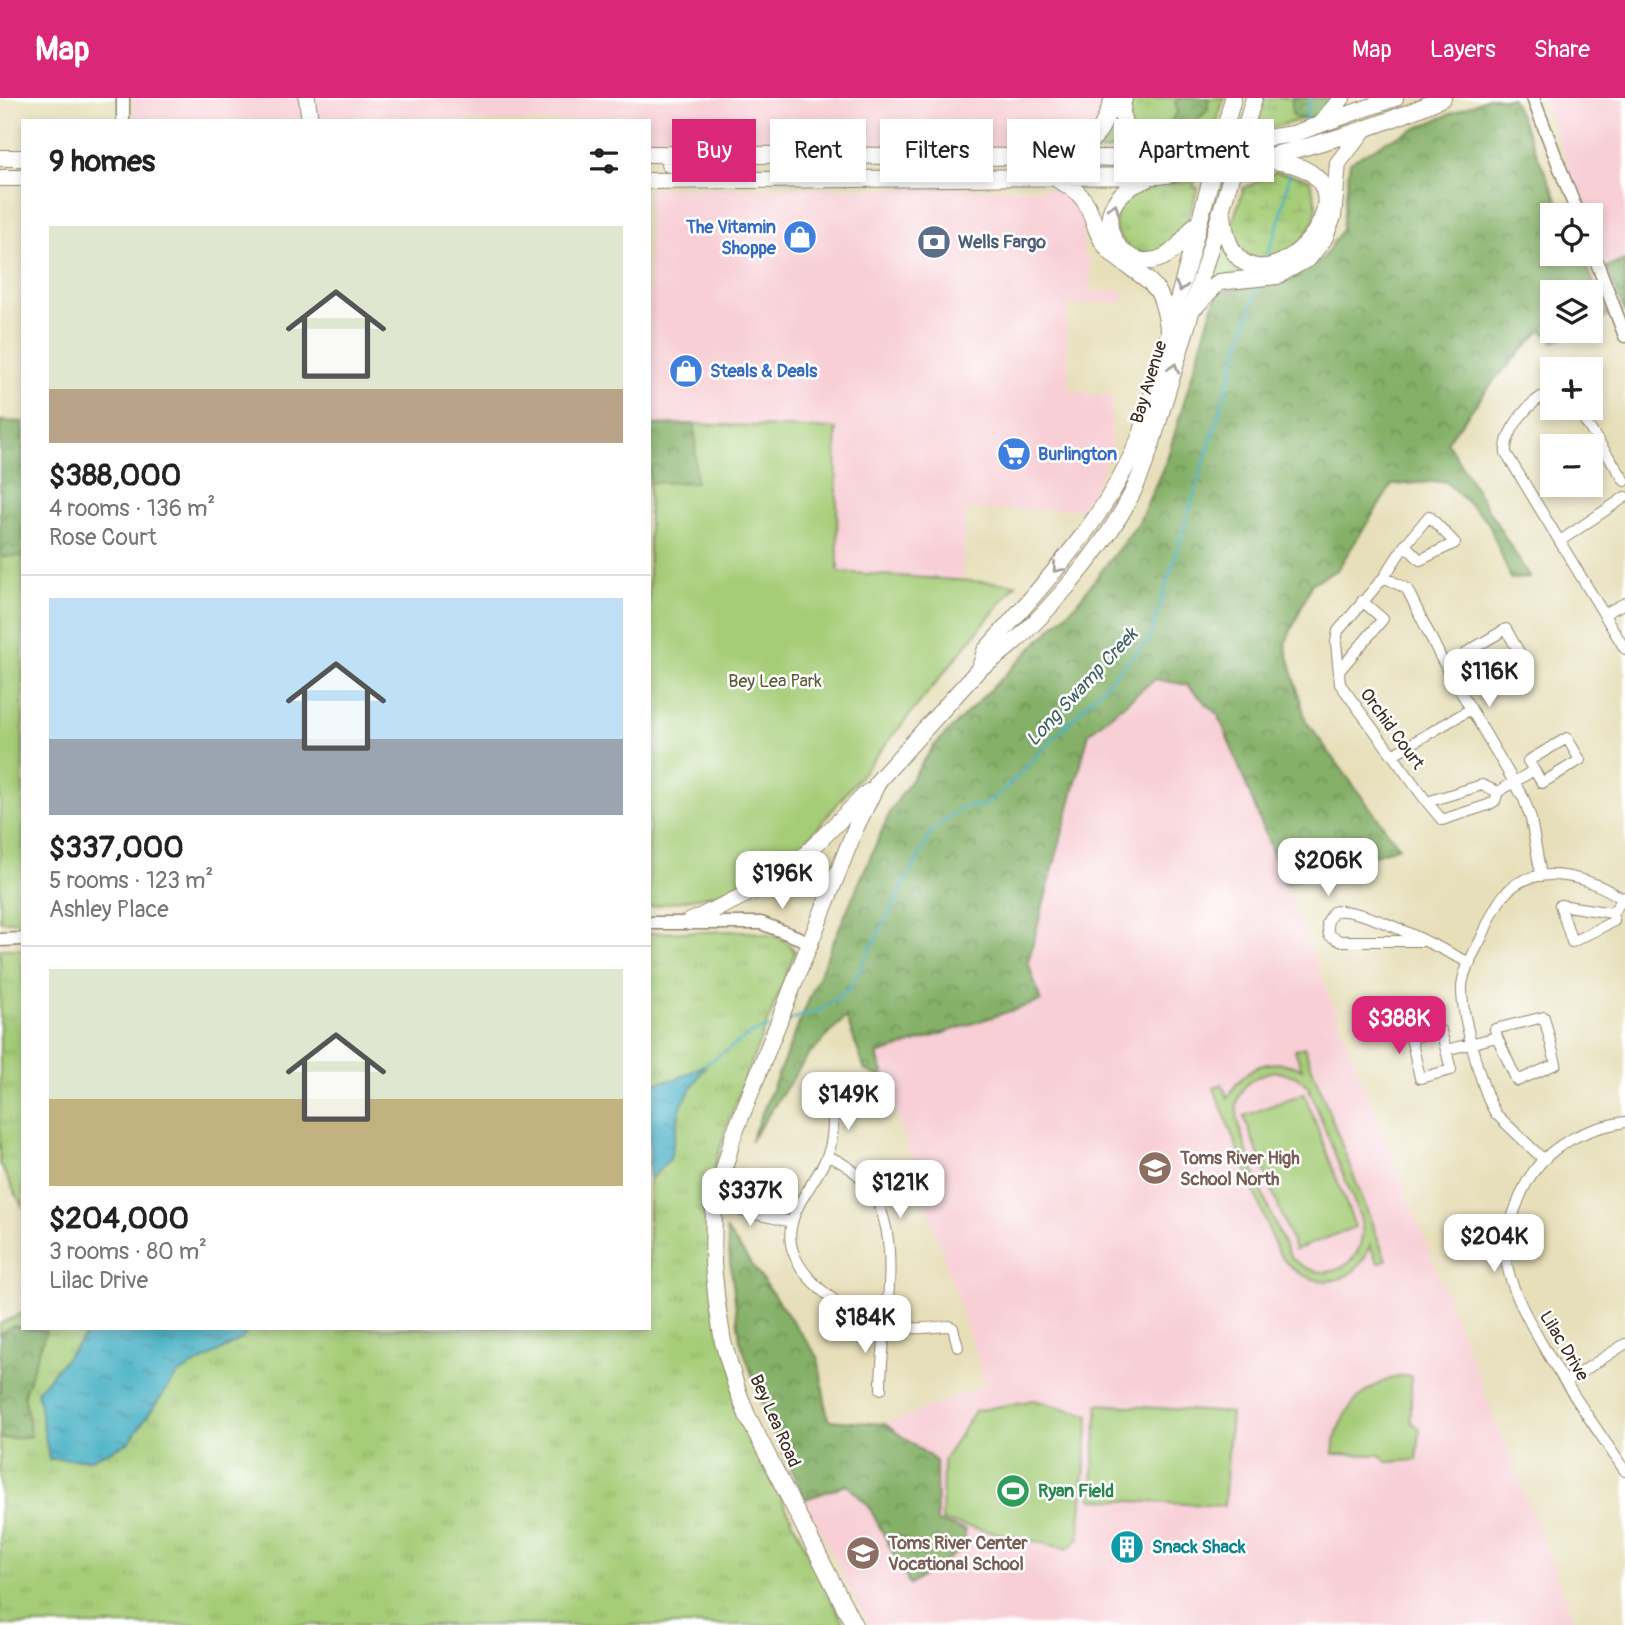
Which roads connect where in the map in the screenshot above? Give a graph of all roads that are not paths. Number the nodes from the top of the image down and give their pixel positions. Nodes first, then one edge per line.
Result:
1 (123, 98) edge
2 (307, 98) edge
3 (1113, 98) edge
4 (1124, 98) edge
5 (1254, 98) edge
6 (1342, 98) edge
7 (1395, 98) edge
8 (1443, 98) edge
9 (1534, 98) edge
10 (1232, 100) edge
11 (123, 119) edge
12 (310, 119) edge
13 (1123, 119) edge
14 (1227, 119) edge
15 (1248, 119) edge
16 (1315, 128) junction
17 (1363, 130) junction
18 (1100, 131) edge
19 (1274, 137) edge
20 (0, 149) edge
21 (651, 153) edge
22 (672, 153) edge
23 (756, 154) edge
24 (1294, 157) junction
25 (13, 158) edge
26 (1007, 158) edge
27 (1274, 159) edge
28 (756, 161) edge
29 (651, 164) edge
30 (672, 165) edge
31 (770, 173) edge
32 (0, 178) edge
33 (21, 178) edge
34 (770, 179) edge
35 (651, 181) edge
36 (1063, 182) edge
37 (1144, 182) edge
38 (1209, 182) edge
39 (1229, 182) edge
40 (1573, 203) edge
41 (1222, 206) junction
42 (1198, 221) junction
43 (1598, 266) edge
44 (1262, 272) junction
45 (1192, 310) junction
46 (1169, 332) junction
47 (1625, 336) edge
48 (1540, 398) edge
49 (1584, 420) edge
50 (1625, 481) edge
51 (1625, 497) edge
52 (1560, 541) junction
53 (1405, 545) junction
54 (1384, 577) junction
55 (1362, 601) junction
56 (1625, 603) edge
57 (1604, 614) junction
58 (1625, 649) edge
59 (1473, 662) junction
60 (980, 668) junction
61 (1339, 671) junction
62 (1451, 675) junction
63 (1471, 709) junction
64 (1392, 755) junction
65 (1534, 771) junction
66 (879, 780) junction
67 (1514, 782) junction
68 (1498, 792) junction
69 (1427, 802) junction
70 (1541, 876) junction
71 (1624, 899) edge
72 (1612, 913) junction
73 (689, 922) junction
74 (651, 923) edge
75 (21, 939) edge
76 (0, 940) edge
77 (1423, 941) junction
78 (812, 943) junction
79 (1470, 963) junction
80 (1497, 1037) junction
81 (1473, 1043) junction
82 (1446, 1050) junction
83 (833, 1103) dead end
84 (1625, 1122) edge
85 (828, 1156) junction
86 (1542, 1158) junction
87 (714, 1205) junction
88 (792, 1222) junction
89 (887, 1325) junction
90 (1625, 1344) edge
91 (958, 1347) dead end
92 (1566, 1382) junction
93 (881, 1389) dead end
94 (1625, 1471) edge
95 (854, 1625) edge

1 - 11 street
2 - 12 main road
3 - 18 main road
4 - 13 main road
5 - 15 main road, Bay Avenue
6 - 16 main road
7 - 16 main road
8 - 17 main road
9 - 40 street
10 - 14 main road, Bay Avenue
16 - 19 main road
17 - 24 main road
17 - 44 main road
20 - 25 main road
21 - 22 main road
23 - 26 main road
24 - 27 main road
24 - 44 main road
28 - 31 main road
29 - 30 main road
32 - 33 main road
34 - 35 main road
36 - 46 main road
42 -> 37 main road
38 - 42 main road, Bay Avenue
39 - 41 main road, Bay Avenue
41 - 44 main road
41 - 45 main road, Bay Avenue
42 -> 46 main road, Bay Avenue
43 - 47 street
44 - 45 main road
60 -> 45 main road, Bay Avenue
46 -> 60 main road, Bay Avenue
48 - 52 street
49 - 50 street
51 - 52 street
52 - 57 street
53 - 53 street, Orchid Court
53 - 54 street, Orchid Court
54 - 55 street, Orchid Court
54 - 62 street
55 - 61 street, Orchid Court
55 - 61 street
56 - 57 street
57 - 58 street
59 - 59 street
59 - 62 street
60 - 66 main road, Bay Avenue
61 - 64 street, Orchid Court
62 - 63 street
63 - 64 street
63 - 67 street
64 - 69 street, Orchid Court
65 - 65 street
65 - 67 street, Orchid Court
66 - 73 main road
66 - 78 main road, Bay Avenue
67 - 68 street, Orchid Court
67 - 70 street
68 - 69 street
68 - 69 street, Orchid Court
70 - 71 street
70 - 79 street
71 - 72 street
72 - 72 street
73 - 74 street
73 - 78 street
75 - 76 street
77 - 77 street
77 - 79 street
78 - 87 main road, Bey Lea Road
79 - 81 street
80 - 80 street
80 - 81 street
81 - 82 street
81 - 86 street
82 - 82 street
83 - 85 street
84 - 86 street, Lilac Drive
85 - 88 street
85 - 89 street
86 - 92 street, Lilac Drive
87 - 88 street
87 - 95 main road, Bey Lea Road
88 - 89 street
89 - 91 street
89 - 93 street
90 - 92 street
92 - 94 street, Lilac Drive

